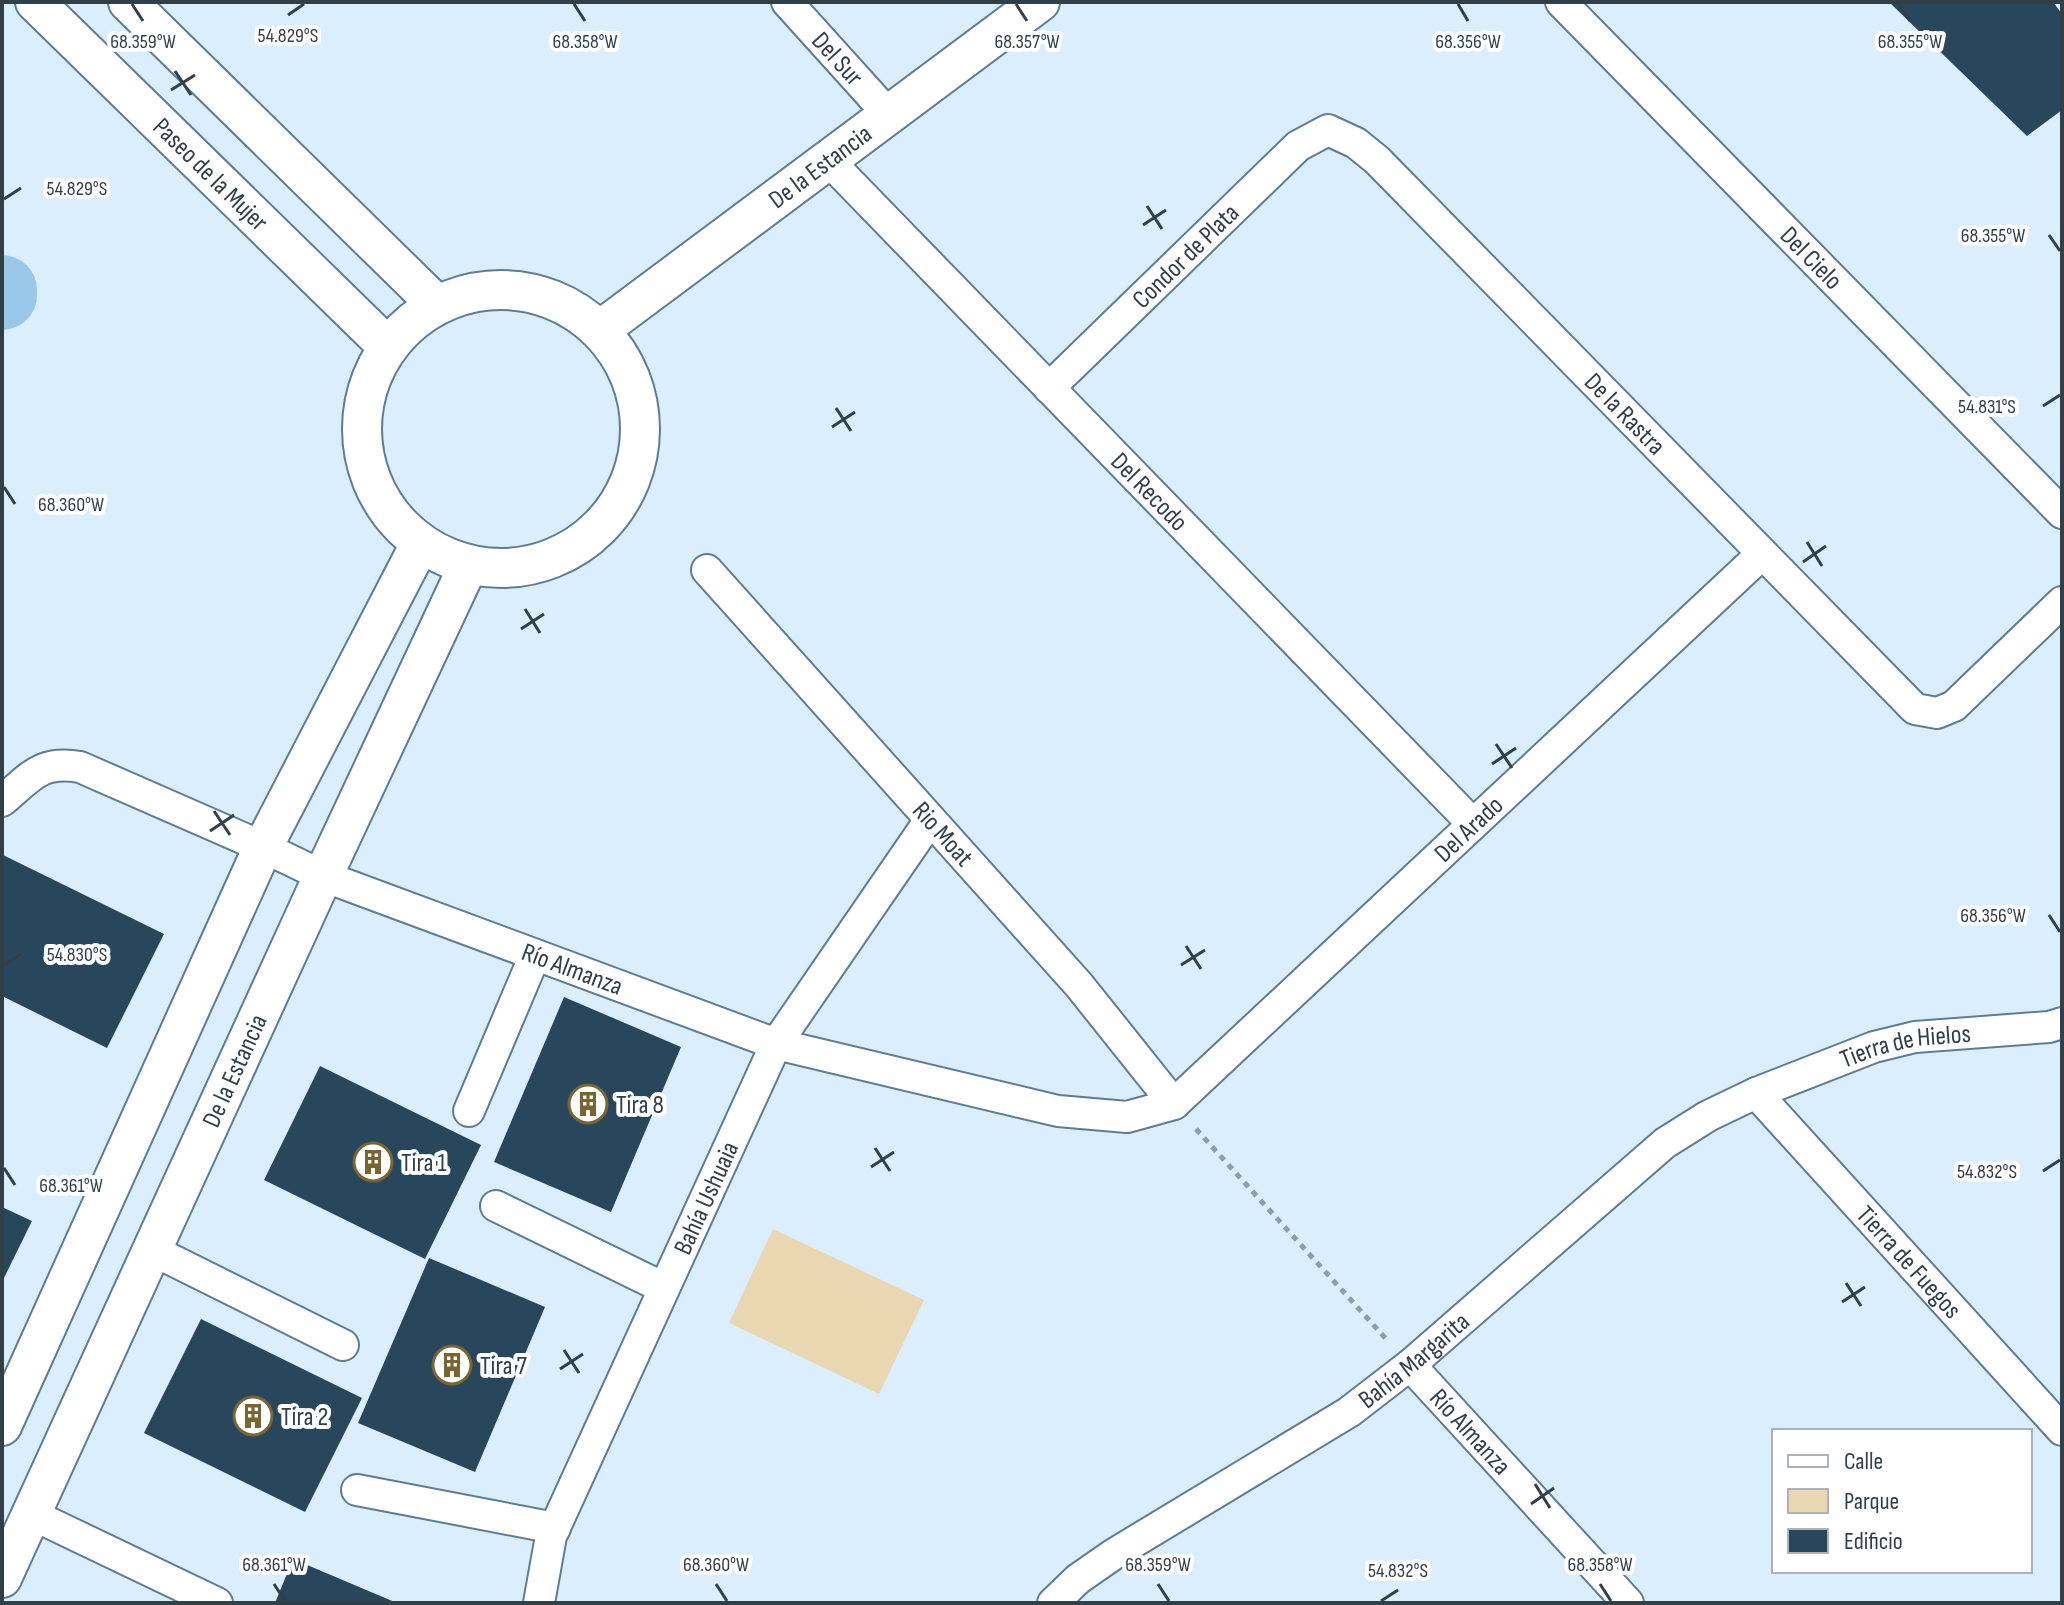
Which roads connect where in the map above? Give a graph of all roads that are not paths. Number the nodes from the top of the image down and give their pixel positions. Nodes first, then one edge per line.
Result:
1 (35, 2) edge
2 (128, 2) edge
3 (787, 2) edge
4 (1040, 2) edge
5 (1561, 2) edge
6 (889, 115) junction
7 (1328, 130) joint
8 (828, 160) junction
9 (436, 304) junction
10 (600, 330) junction
11 (387, 346) junction
12 (1049, 388) junction
13 (2062, 513) edge
14 (420, 544) junction
15 (1762, 554) junction
16 (468, 566) junction
17 (707, 570) dead end
18 (2062, 602) edge
19 (2, 801) edge
20 (930, 820) junction
21 (1472, 823) junction
22 (263, 847) junction
23 (323, 876) junction
24 (535, 955) junction
25 (2062, 1023) edge
26 (776, 1044) junction
27 (1756, 1093) junction
28 (1174, 1104) junction
29 (469, 1111) dead end
30 (496, 1206) dead end
31 (152, 1250) junction
32 (664, 1288) junction
33 (343, 1345) dead end
34 (1410, 1365) junction
35 (2, 1426) edge
36 (2062, 1430) edge
37 (357, 1490) dead end
38 (31, 1514) junction
39 (555, 1528) junction
40 (2, 1578) edge
41 (217, 1603) edge
42 (539, 1603) edge
43 (1053, 1603) edge
44 (1628, 1603) edge

1 - 11 street, Paseo de la Mujer
2 - 9 street
3 - 6 street, Del Sur
4 - 6 street, De la Estancia
5 - 13 street, Del Cielo
6 - 8 street, De la Estancia
7 - 12 street, Condor de Plata
7 - 15 street, De la Rastra
8 - 10 street, De la Estancia
8 - 12 street, Del Recodo
9 - 10 street
9 - 11 street
10 - 16 street
11 - 14 street
12 - 21 street, Del Recodo
14 - 16 street
14 - 22 street
15 - 18 street, De la Rastra
15 - 21 street, Del Arado
16 - 23 street, De la Estancia
17 - 20 street, Rio Moat
19 - 22 street, Río Almanza
20 - 26 street, Bahía Ushuaia
20 - 28 street, Rio Moat
21 - 28 street, Del Arado
22 - 23 street, Río Almanza
22 - 35 street
23 - 24 street, Río Almanza
23 - 31 street, De la Estancia
24 - 26 street, Río Almanza
24 - 29 street
25 - 27 street, Tierra de Hielos
26 - 28 street, Río Almanza
26 - 32 street, Bahía Ushuaia
27 - 34 street, Bahía Margarita
27 - 36 street, Tierra de Fuegos
30 - 32 street
31 - 33 street
31 - 38 street, De la Estancia
32 - 39 street, Bahía Ushuaia
34 - 43 street, Bahía Margarita
34 - 44 street, Río Almanza
37 - 39 street
38 - 40 street, De la Estancia
38 - 41 street
39 - 42 street, Bahía Ushuaia

